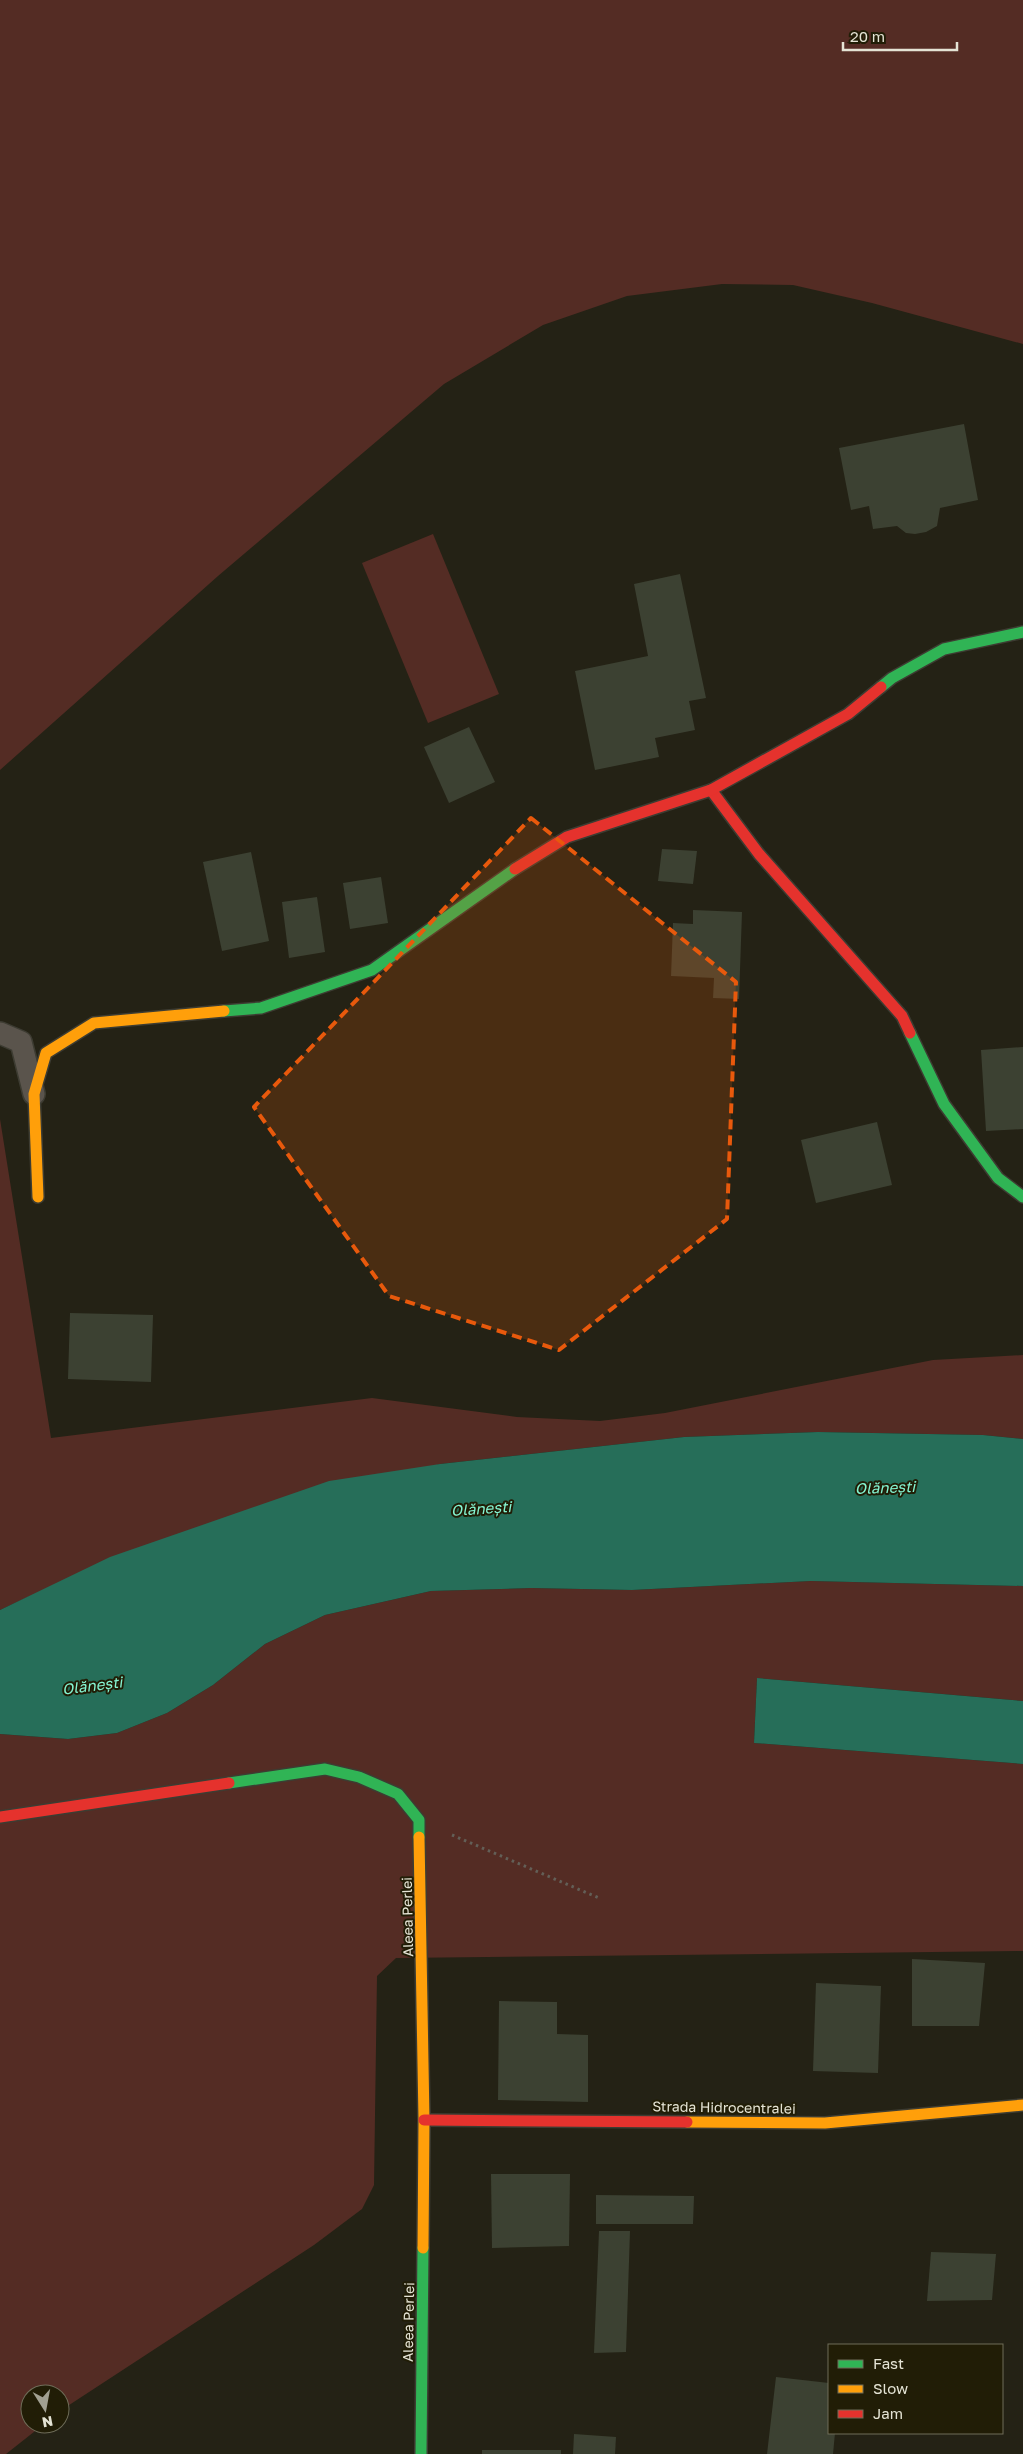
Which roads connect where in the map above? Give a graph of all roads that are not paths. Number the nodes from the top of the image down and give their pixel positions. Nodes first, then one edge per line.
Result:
1 (1023, 632) edge
2 (710, 790) junction
3 (0, 1033) edge
4 (34, 1094) junction
5 (38, 1197) dead end
6 (1023, 1197) edge
7 (0, 1817) edge
8 (1023, 2105) edge
9 (424, 2120) junction
10 (421, 2454) edge

1 - 2 street
2 - 4 street
2 - 6 street
3 - 4 lane
4 - 5 street
7 - 9 street, Aleea Perlei
8 - 9 street, Strada Hidrocentralei
9 - 10 street, Aleea Perlei

